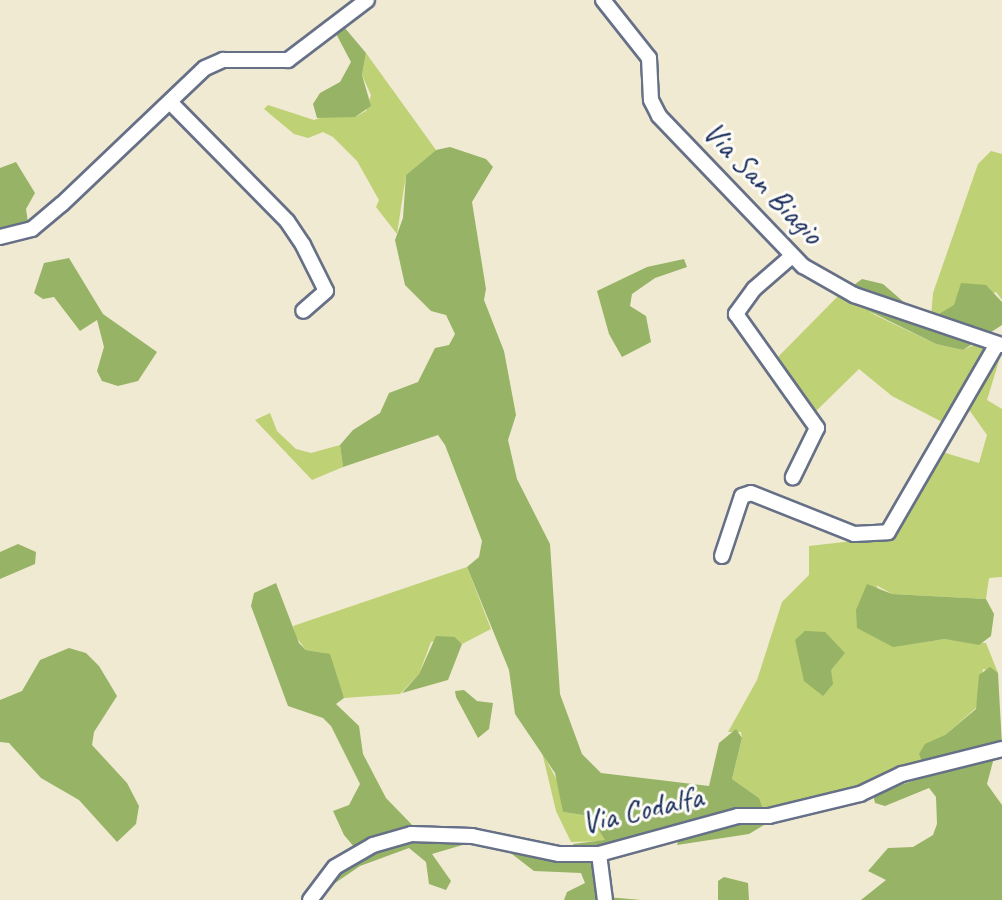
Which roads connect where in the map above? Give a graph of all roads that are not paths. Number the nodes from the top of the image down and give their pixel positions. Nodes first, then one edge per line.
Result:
1 (367, 0) edge
2 (603, 0) edge
3 (171, 103) junction
4 (0, 237) edge
5 (792, 256) junction
6 (303, 311) dead end
7 (999, 345) edge
8 (793, 477) dead end
9 (722, 556) dead end
10 (1002, 749) edge
11 (599, 854) junction
12 (310, 900) edge
13 (605, 900) edge

1 - 3 street
2 - 5 street, Via San Biagio
3 - 4 street
3 - 6 street
5 - 7 street, Via San Biagio
5 - 8 street
7 - 9 street
10 - 11 street, Via Codalfa
11 - 12 street, Via Codalfa
11 - 13 street

